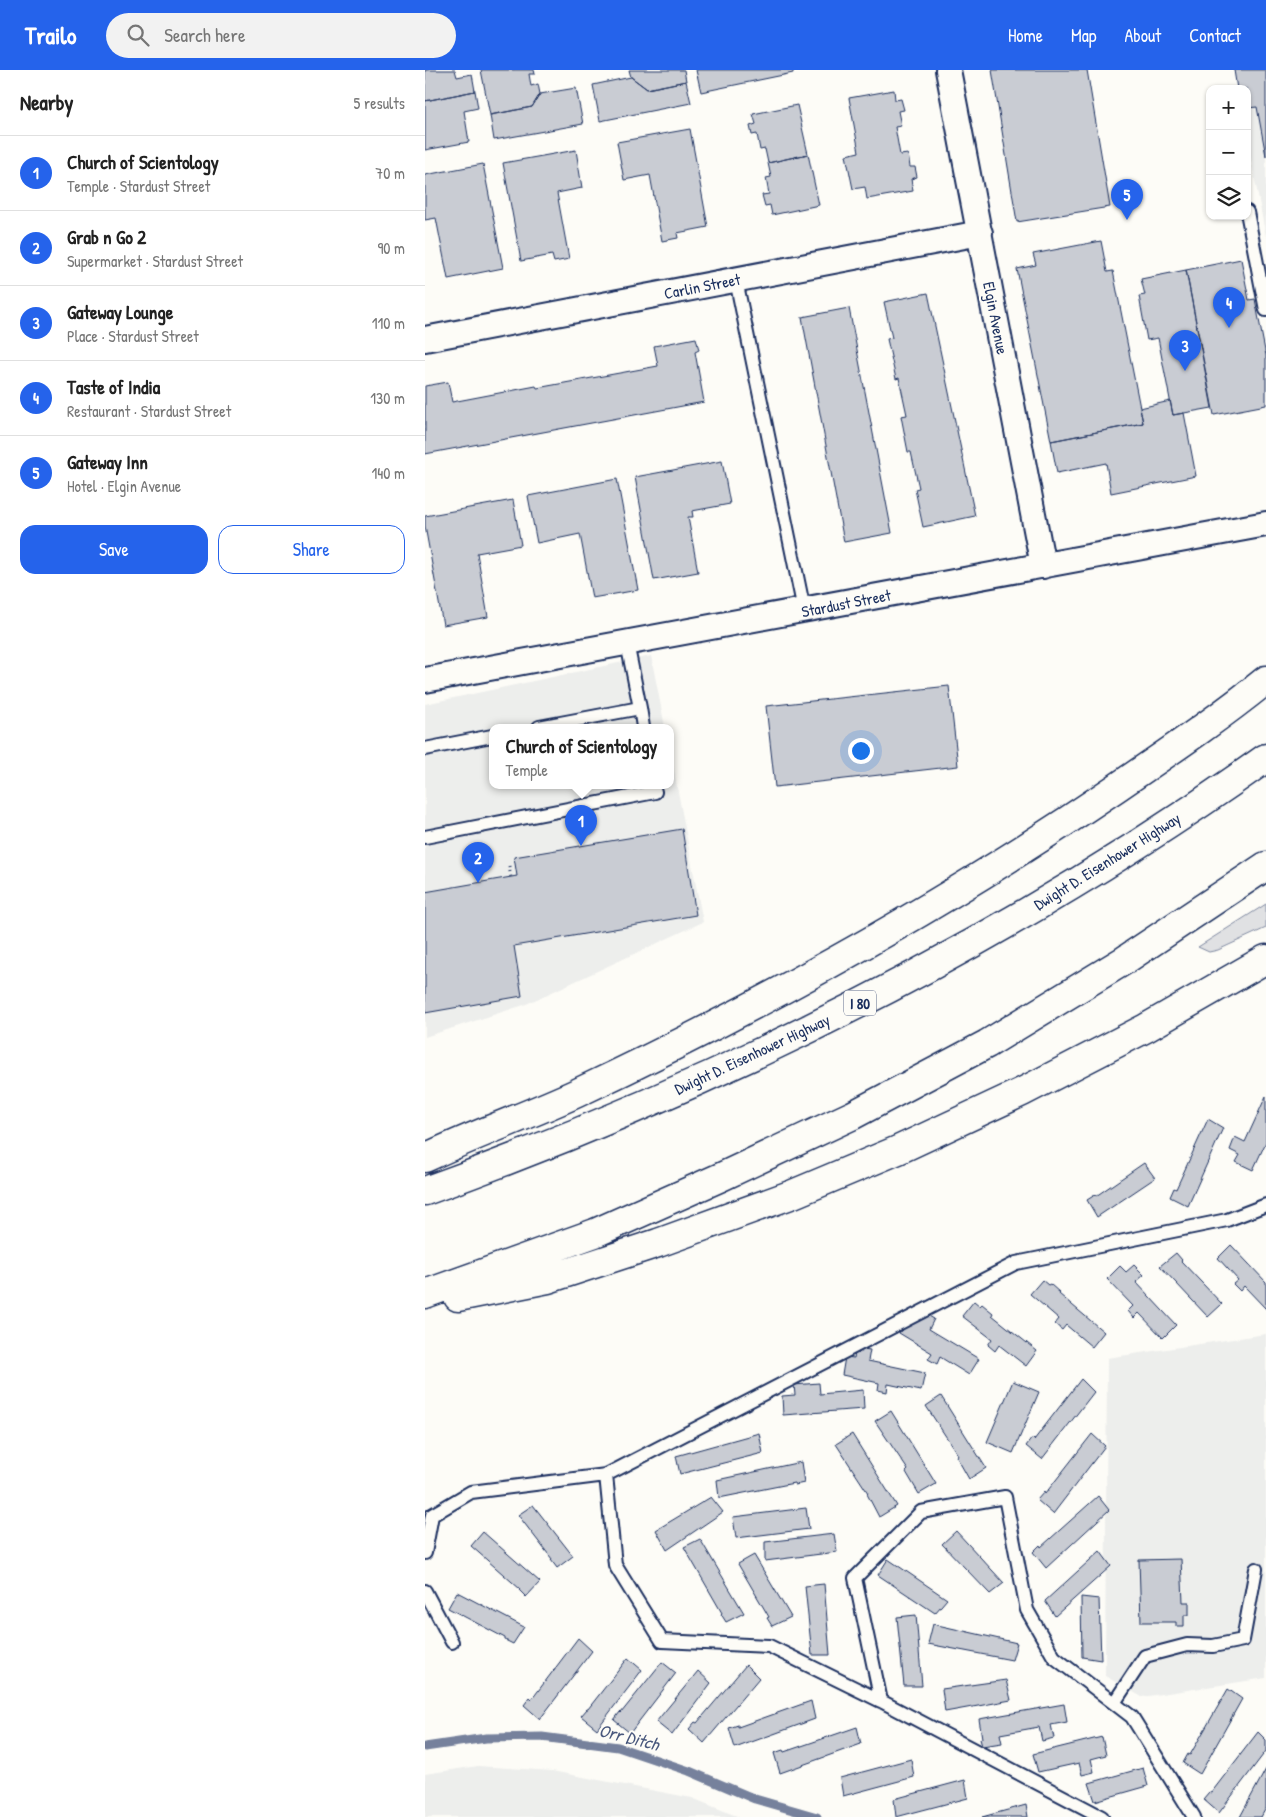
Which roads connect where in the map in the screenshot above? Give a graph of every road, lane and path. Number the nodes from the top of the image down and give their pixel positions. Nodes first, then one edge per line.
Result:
1 (949, 70) edge
2 (1249, 220) edge
3 (979, 233) junction
4 (735, 280) junction
5 (1266, 310) edge
6 (425, 339) edge
7 (1266, 524) edge
8 (1043, 566) junction
9 (803, 610) junction
10 (627, 643) junction
11 (425, 680) edge
12 (1266, 680) edge
13 (640, 708) junction
14 (555, 724) edge
15 (643, 724) edge
16 (489, 737) edge
17 (425, 749) edge
18 (1266, 758) edge
19 (654, 789) edge
20 (425, 837) edge
21 (509, 866) dead end
22 (1266, 866) edge
23 (511, 878) dead end
24 (1266, 959) edge
25 (425, 1158) edge
26 (425, 1191) edge
27 (1266, 1205) edge
28 (425, 1294) edge
29 (425, 1304) edge
30 (606, 1474) junction
31 (425, 1553) edge
32 (1256, 1568) dead end
33 (425, 1591) edge
34 (452, 1642) dead end
35 (881, 1702) junction
36 (1114, 1703) junction
37 (1102, 1817) edge
38 (1194, 1817) edge

1 - 3 street, Elgin Avenue
2 - 5 lane
3 - 4 street, Carlin Street
3 - 8 street, Elgin Avenue
4 - 6 street, Carlin Street
4 - 9 lane
7 - 8 street, Stardust Street
8 - 9 street, Stardust Street
9 - 10 street, Stardust Street
10 - 11 street, Stardust Street
10 - 13 lane
12 - 25 highway
13 - 14 lane
13 - 15 lane
16 - 17 lane
18 - 26 highway, Dwight D. Eisenhower Highway / I 80
19 - 20 lane
21 - 23 path
22 - 28 highway
24 - 29 highway
27 - 30 lane
30 - 31 lane
30 - 35 lane
32 - 36 lane
33 - 34 lane
35 - 36 lane
35 - 37 lane
36 - 38 lane

